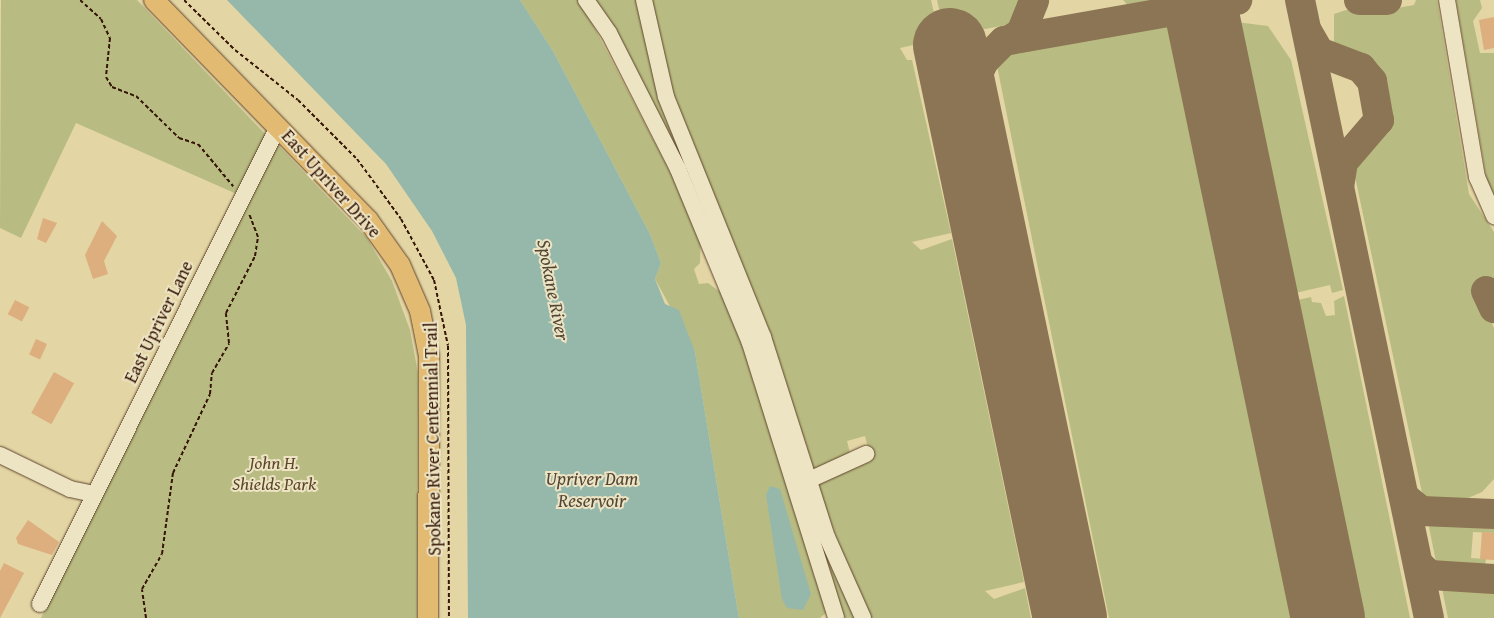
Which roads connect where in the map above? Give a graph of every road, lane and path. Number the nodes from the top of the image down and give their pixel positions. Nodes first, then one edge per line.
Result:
1 (154, 0) edge
2 (184, 0) edge
3 (586, 0) edge
4 (644, 0) edge
5 (1447, 0) edge
6 (278, 127) junction
7 (1494, 216) edge
8 (866, 454) dead end
9 (0, 455) edge
10 (809, 480) junction
11 (94, 494) junction
12 (40, 604) dead end
13 (428, 618) edge
14 (450, 618) edge
15 (836, 618) edge
16 (863, 618) edge

1 - 6 main road, East Upriver Drive
2 - 14 path, Spokane River Centennial Trail
3 - 15 street
4 - 10 street
5 - 7 street
6 - 11 street, East Upriver Lane
6 - 13 main road, East Upriver Drive
8 - 10 street
9 - 11 street
10 - 16 street
11 - 12 street, East Upriver Lane

